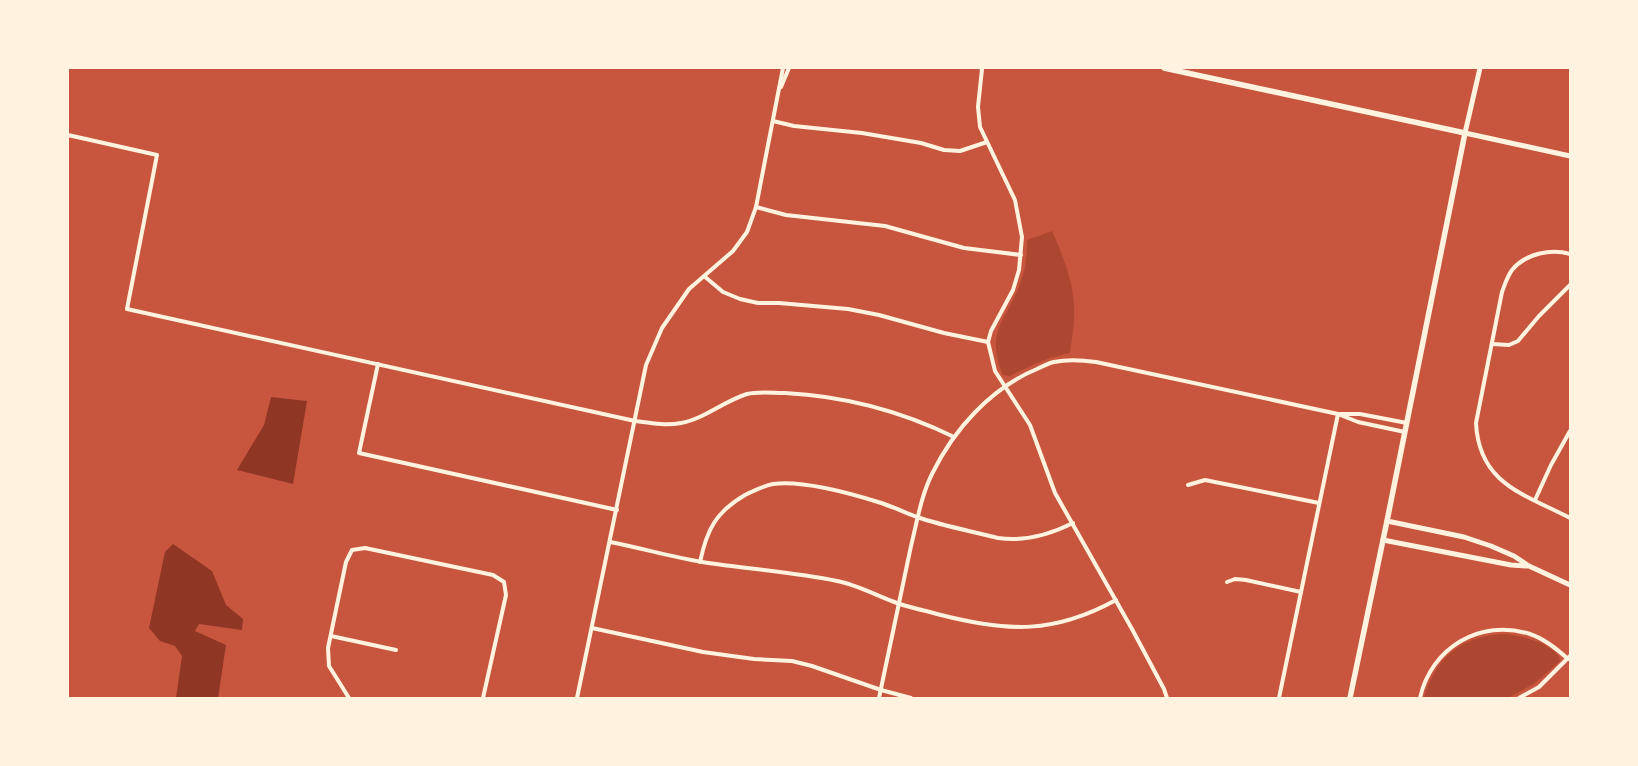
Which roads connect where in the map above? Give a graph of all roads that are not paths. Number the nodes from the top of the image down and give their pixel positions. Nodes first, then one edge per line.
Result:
1 (783, 68) edge
2 (789, 68) edge
3 (980, 68) edge
4 (1164, 68) edge
5 (1480, 68) edge
6 (778, 94) junction
7 (773, 121) junction
8 (1465, 132) junction
9 (68, 135) edge
10 (987, 142) junction
11 (1570, 156) edge
12 (756, 207) junction
13 (1570, 254) edge
14 (1021, 256) junction
15 (704, 276) junction
16 (1570, 285) edge
17 (988, 342) junction
18 (1492, 344) junction
19 (378, 364) junction
20 (1004, 386) junction
21 (1338, 414) junction
22 (635, 421) junction
23 (1407, 423) junction
24 (1570, 431) edge
25 (1405, 432) junction
26 (954, 437) junction
27 (1188, 486) dead end
28 (1535, 500) junction
29 (1319, 503) junction
30 (617, 510) junction
31 (918, 517) junction
32 (1570, 518) edge
33 (1387, 521) junction
34 (1073, 523) junction
35 (1383, 540) junction
36 (610, 542) junction
37 (700, 562) junction
38 (1529, 566) junction
39 (1227, 582) dead end
40 (1570, 586) edge
41 (1301, 592) junction
42 (1116, 600) junction
43 (898, 603) junction
44 (592, 628) junction
45 (331, 636) junction
46 (396, 650) dead end
47 (1569, 658) edge
48 (881, 690) junction
49 (349, 698) edge
50 (483, 698) edge
51 (577, 698) edge
52 (879, 698) edge
53 (911, 698) edge
54 (1167, 698) edge
55 (1279, 698) edge
56 (1350, 698) edge
57 (1420, 698) edge
58 (1519, 698) edge

1 - 6 street
2 - 6 street
3 - 10 street
4 - 8 main road
5 - 8 street
6 - 7 street
7 - 10 street
7 - 12 street
8 - 11 street
8 - 23 main road
9 - 19 street
10 - 14 street
12 - 14 street
12 - 15 street
13 - 18 street
14 - 17 street
15 - 17 street
15 - 22 street
16 - 18 street
17 - 20 street
18 - 28 street
19 - 22 street
19 - 30 street
20 - 21 street
20 - 26 street
20 - 34 street
21 - 23 street
21 - 25 street
21 - 29 street
22 - 26 street
22 - 30 street
23 - 25 main road
24 - 28 street
25 - 33 main road
26 - 31 street
27 - 29 street
28 - 32 street
29 - 41 street
30 - 36 street
31 - 34 street
31 - 37 street
31 - 43 street
33 - 35 main road
33 - 38 street
34 - 42 street
35 - 38 street
35 - 56 main road
36 - 37 street
36 - 44 street
37 - 43 street
38 - 40 street
39 - 41 street
41 - 55 street
42 - 43 street
42 - 54 street
43 - 48 street
44 - 48 street
44 - 51 street
45 - 46 street
45 - 49 street
45 - 50 street
47 - 57 street
47 - 58 street
48 - 52 street
48 - 53 street

